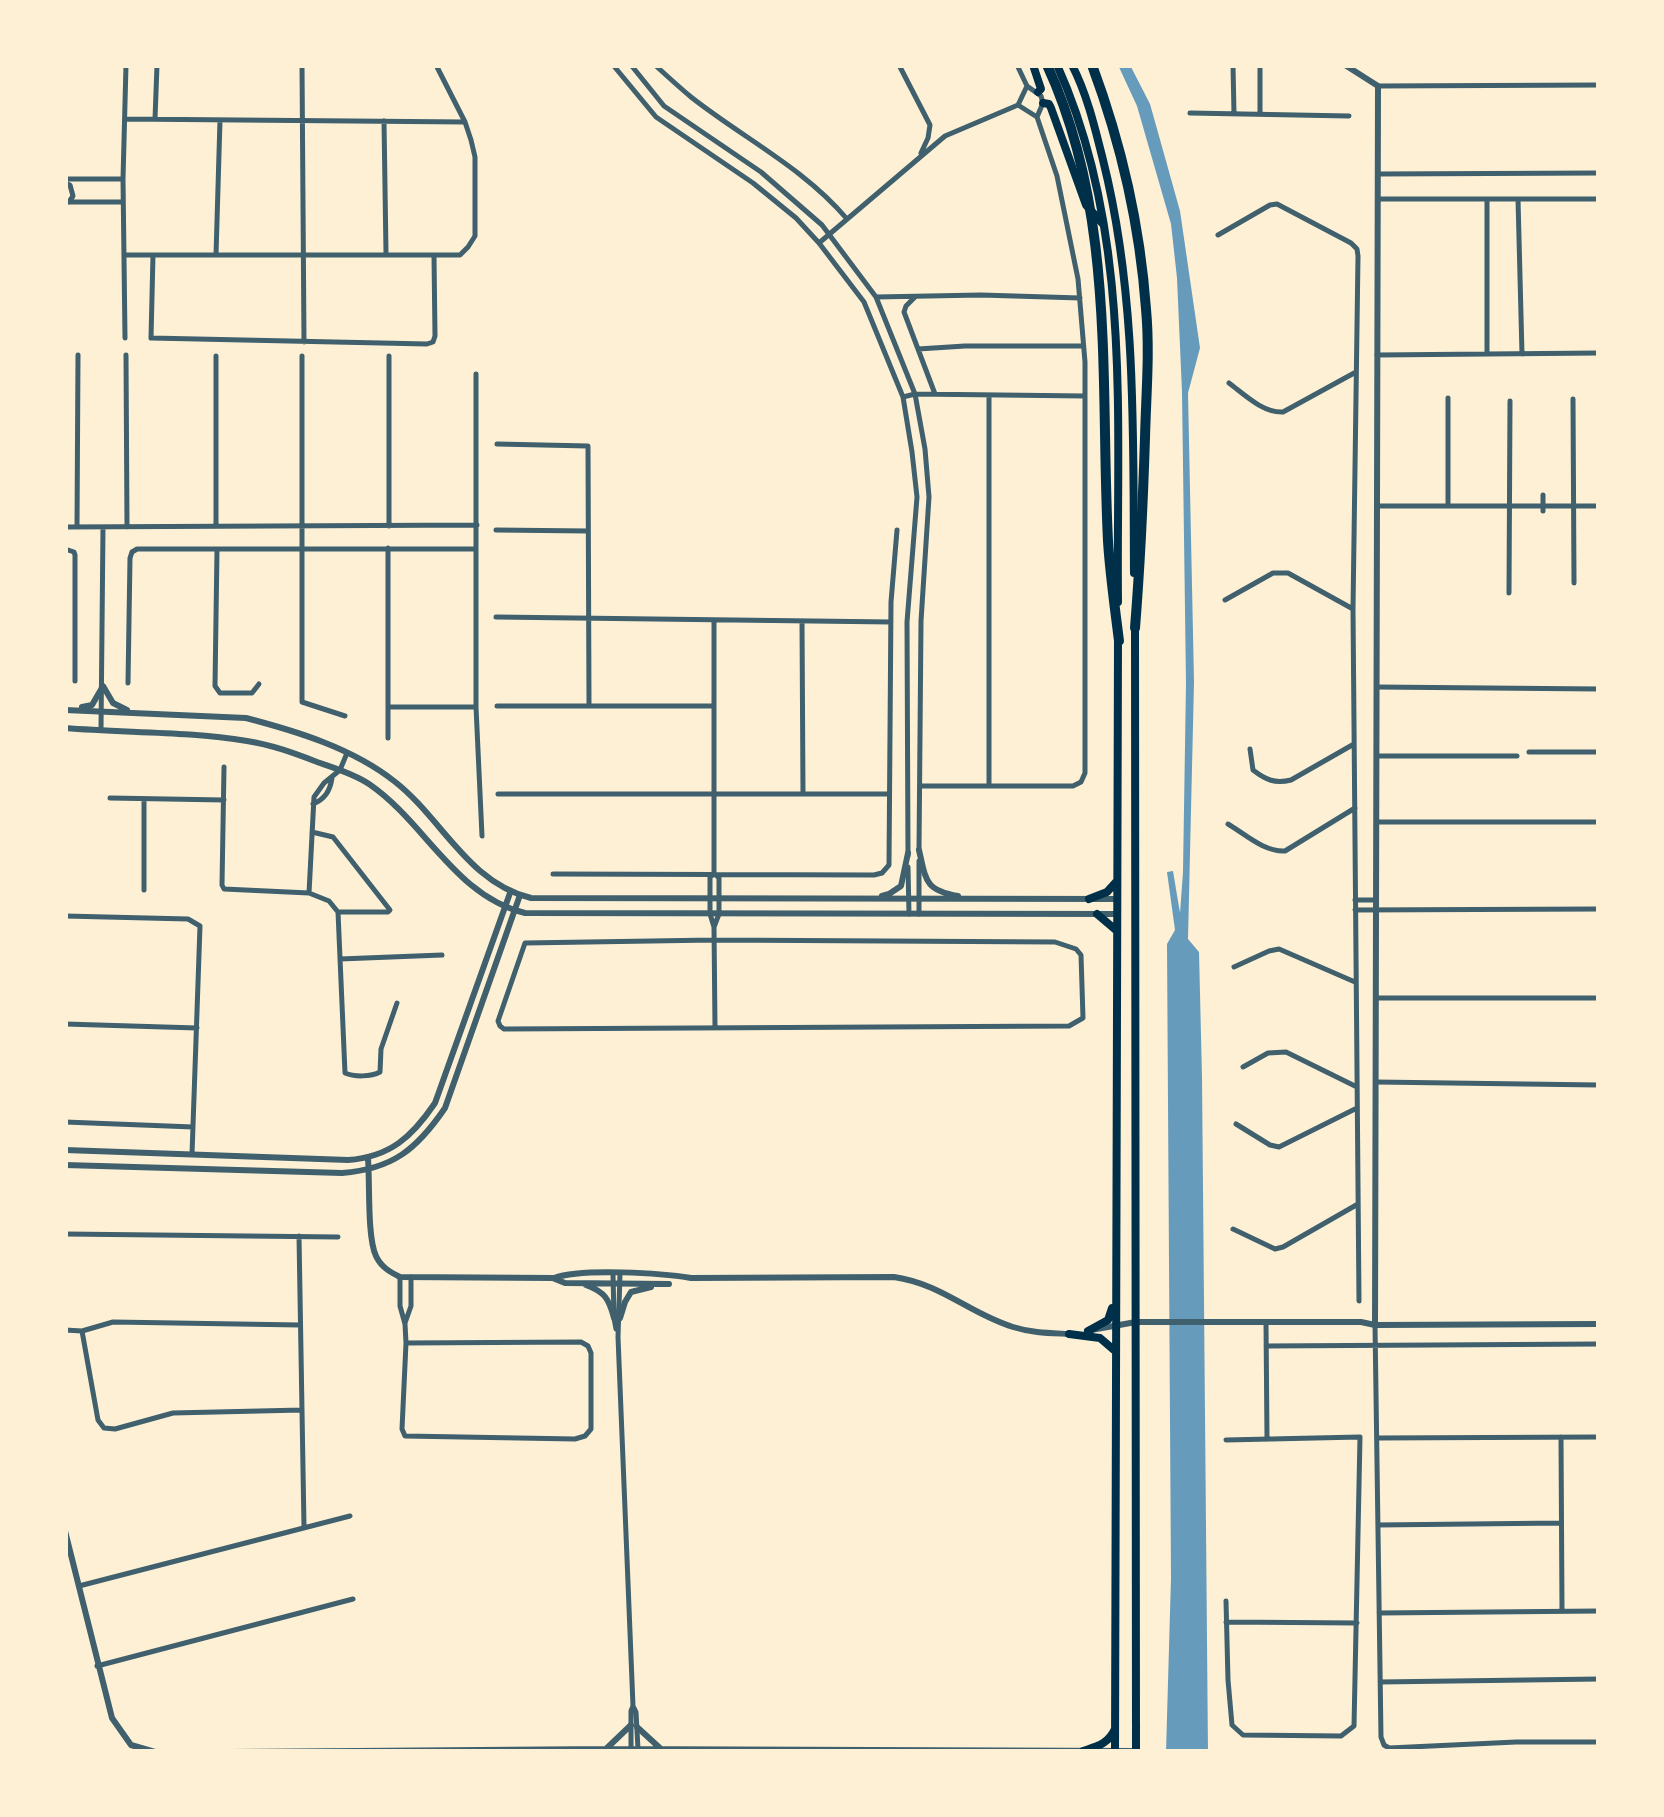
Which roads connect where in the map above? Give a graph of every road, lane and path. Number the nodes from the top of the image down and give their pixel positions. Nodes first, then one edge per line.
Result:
1 (126, 65) edge
2 (157, 65) edge
3 (302, 65) edge
4 (436, 65) edge
5 (613, 65) edge
6 (632, 65) edge
7 (656, 65) edge
8 (899, 65) edge
9 (1017, 65) edge
10 (1034, 65) edge
11 (1047, 65) edge
12 (1057, 65) edge
13 (1072, 65) edge
14 (1092, 65) edge
15 (1234, 65) edge
16 (1260, 65) edge
17 (1345, 65) edge
18 (1599, 85) edge
19 (1027, 86) junction
20 (1378, 86) junction
21 (1038, 92) junction
22 (1043, 103) junction
23 (1018, 105) junction
24 (1190, 113) dead end
25 (1234, 114) junction
26 (1260, 114) junction
27 (1349, 116) dead end
28 (1037, 117) junction
29 (125, 119) junction
30 (156, 119) junction
31 (220, 120) junction
32 (303, 120) junction
33 (384, 122) junction
34 (465, 122) junction
35 (919, 156) junction
36 (1599, 173) edge
37 (1378, 174) junction
38 (123, 179) junction
39 (65, 181) edge
40 (1378, 199) junction
41 (1486, 199) junction
42 (1518, 199) junction
43 (1599, 199) edge
44 (67, 202) edge
45 (123, 202) junction
46 (847, 219) junction
47 (1104, 224) junction
48 (829, 234) junction
49 (1218, 235) dead end
50 (819, 243) junction
51 (434, 254) junction
52 (124, 255) junction
53 (153, 255) junction
54 (216, 255) junction
55 (304, 255) junction
56 (386, 255) junction
57 (920, 295) junction
58 (876, 297) junction
59 (1080, 298) junction
60 (125, 338) dead end
61 (304, 342) junction
62 (1083, 346) junction
63 (918, 350) junction
64 (1599, 353) edge
65 (1487, 354) junction
66 (1522, 354) junction
67 (78, 355) dead end
68 (126, 355) dead end
69 (1377, 355) junction
70 (216, 356) dead end
71 (302, 356) dead end
72 (389, 356) dead end
73 (1356, 372) junction
74 (476, 374) dead end
75 (1229, 384) dead end
76 (915, 394) junction
77 (935, 394) junction
78 (990, 395) junction
79 (1085, 396) junction
80 (902, 397) junction
81 (1448, 398) dead end
82 (1573, 399) dead end
83 (1510, 400) dead end
84 (497, 444) dead end
85 (1542, 495) dead end
86 (1377, 506) junction
87 (1448, 506) junction
88 (1510, 506) junction
89 (1572, 506) junction
90 (1599, 506) edge
91 (1543, 509) junction
92 (477, 525) junction
93 (216, 526) junction
94 (303, 526) junction
95 (390, 526) junction
96 (65, 527) edge
97 (77, 527) junction
98 (103, 527) junction
99 (127, 527) junction
100 (496, 530) dead end
101 (896, 530) dead end
102 (589, 532) junction
103 (304, 548) junction
104 (388, 548) junction
105 (65, 549) edge
106 (476, 549) junction
107 (217, 550) junction
108 (1574, 583) dead end
109 (1509, 593) dead end
110 (1225, 600) dead end
111 (1353, 609) junction
112 (496, 617) dead end
113 (588, 618) junction
114 (714, 620) junction
115 (802, 621) junction
116 (891, 622) junction
117 (1134, 628) junction
118 (1118, 640) junction
119 (75, 681) dead end
120 (128, 682) dead end
121 (259, 684) dead end
122 (103, 686) junction
123 (1377, 687) junction
124 (1599, 689) edge
125 (497, 706) dead end
126 (589, 706) junction
127 (714, 706) junction
128 (388, 707) junction
129 (476, 707) junction
130 (69, 710) edge
131 (102, 711) junction
132 (132, 712) junction
133 (344, 716) dead end
134 (65, 728) edge
135 (101, 730) junction
136 (388, 738) dead end
137 (1354, 744) junction
138 (1250, 749) dead end
139 (1529, 752) dead end
140 (1599, 752) edge
141 (348, 753) junction
142 (1376, 756) junction
143 (1517, 756) dead end
144 (224, 767) dead end
145 (340, 770) junction
146 (920, 786) junction
147 (990, 786) junction
148 (498, 794) dead end
149 (714, 794) junction
150 (803, 794) junction
151 (888, 794) junction
152 (110, 798) dead end
153 (144, 799) junction
154 (224, 800) junction
155 (1354, 808) junction
156 (1376, 822) junction
157 (1599, 822) edge
158 (1228, 824) dead end
159 (312, 832) junction
160 (482, 836) dead end
161 (919, 850) junction
162 (908, 853) junction
163 (553, 874) dead end
164 (714, 874) junction
165 (1117, 881) junction
166 (144, 890) dead end
167 (309, 892) junction
168 (510, 892) junction
169 (520, 896) junction
170 (908, 898) junction
171 (861, 899) junction
172 (919, 899) junction
173 (972, 899) junction
174 (1089, 899) junction
175 (1117, 899) junction
176 (1134, 899) junction
177 (715, 900) junction
178 (1355, 900) junction
179 (1376, 900) junction
180 (1126, 906) junction
181 (502, 909) junction
182 (1376, 909) junction
183 (1599, 909) edge
184 (1355, 910) junction
185 (338, 912) junction
186 (517, 913) junction
187 (715, 914) junction
188 (909, 914) junction
189 (919, 914) junction
190 (1096, 914) junction
191 (1117, 914) junction
192 (1134, 914) junction
193 (65, 916) edge
194 (1117, 931) junction
195 (714, 940) junction
196 (442, 956) dead end
197 (340, 959) junction
198 (1234, 968) dead end
199 (1356, 982) junction
200 (1376, 998) junction
201 (1599, 998) edge
202 (397, 1003) dead end
203 (65, 1024) edge
204 (197, 1028) junction
205 (715, 1028) junction
206 (1243, 1067) dead end
207 (1376, 1082) junction
208 (1599, 1084) edge
209 (1357, 1087) junction
210 (1357, 1108) junction
211 (65, 1122) edge
212 (1236, 1124) dead end
213 (194, 1127) junction
214 (65, 1150) edge
215 (192, 1154) junction
216 (368, 1159) junction
217 (65, 1164) edge
218 (382, 1165) junction
219 (192, 1169) junction
220 (369, 1171) junction
221 (342, 1173) junction
222 (369, 1185) junction
223 (1358, 1204) junction
224 (1233, 1228) dead end
225 (65, 1234) edge
226 (299, 1236) junction
227 (338, 1237) dead end
228 (400, 1277) junction
229 (411, 1277) junction
230 (554, 1278) junction
231 (692, 1278) junction
232 (617, 1279) junction
233 (580, 1283) junction
234 (669, 1284) junction
235 (1116, 1297) junction
236 (1359, 1301) dead end
237 (617, 1318) junction
238 (1266, 1321) junction
239 (1136, 1322) junction
240 (300, 1324) junction
241 (405, 1324) junction
242 (1599, 1324) edge
243 (1375, 1325) junction
244 (1116, 1326) junction
245 (65, 1330) edge
246 (82, 1331) junction
247 (1088, 1331) junction
248 (1070, 1334) junction
249 (406, 1343) junction
250 (1599, 1344) edge
251 (1266, 1346) junction
252 (1376, 1346) junction
253 (1116, 1354) junction
254 (302, 1410) junction
255 (1561, 1437) junction
256 (1599, 1437) edge
257 (1377, 1438) junction
258 (1226, 1440) dead end
259 (1267, 1440) junction
260 (350, 1516) dead end
261 (1562, 1523) junction
262 (1378, 1525) junction
263 (304, 1527) junction
264 (65, 1531) edge
265 (79, 1586) junction
266 (353, 1599) dead end
267 (1226, 1601) dead end
268 (1562, 1611) junction
269 (1599, 1611) edge
270 (1379, 1613) junction
271 (1226, 1622) junction
272 (1357, 1623) junction
273 (97, 1666) junction
274 (1599, 1679) edge
275 (1380, 1682) junction
276 (634, 1726) junction
277 (1116, 1728) junction
278 (1599, 1742) edge
279 (606, 1749) junction
280 (634, 1749) junction
281 (661, 1749) junction
282 (1010, 1751) edge
283 (1085, 1751) edge
284 (1116, 1751) edge
285 (1136, 1751) edge
286 (155, 1752) edge
287 (230, 1752) edge
288 (244, 1752) edge

1 - 29 street
2 - 30 street
3 - 32 street
4 - 34 street
5 - 50 street
6 - 48 street
7 - 46 street
8 - 35 street
9 - 19 street
10 - 21 main road
11 - 118 highway
12 - 47 main road
13 - 117 main road
14 - 117 highway
15 - 25 street
16 - 26 street
17 - 20 street
18 - 20 street
19 - 21 street
19 - 23 street
20 - 37 street
21 - 22 street
22 - 28 street
22 - 47 main road
23 - 28 street
23 - 35 street
24 - 25 street
25 - 26 street
26 - 27 street
28 - 59 street
29 - 30 street
29 - 38 street
30 - 31 street
31 - 32 street
31 - 54 street
32 - 33 street
32 - 55 street
33 - 34 street
33 - 56 street
34 - 51 street
35 - 46 street
36 - 37 street
37 - 40 street
38 - 39 street
38 - 45 street
39 - 44 street
40 - 41 street
40 - 69 street
41 - 42 street
41 - 65 street
42 - 43 street
42 - 66 street
44 - 45 street
45 - 52 street
46 - 48 street
47 - 118 main road
48 - 50 street
48 - 58 street
49 - 73 street
50 - 80 street
51 - 56 street
51 - 61 street
52 - 53 street
52 - 60 street
53 - 54 street
53 - 61 street
54 - 55 street
55 - 56 street
55 - 61 street
57 - 58 street
57 - 59 street
57 - 63 street
58 - 76 street
59 - 62 street
62 - 63 street
62 - 79 street
63 - 77 street
64 - 66 street
65 - 66 street
65 - 69 street
67 - 97 street
68 - 99 street
69 - 86 street
70 - 93 street
71 - 94 street
72 - 95 street
73 - 75 street
73 - 111 street
74 - 92 street
76 - 77 street
76 - 80 street
76 - 146 street
77 - 78 street
78 - 79 street
78 - 147 street
79 - 147 street
80 - 162 street
81 - 87 street
82 - 89 street
83 - 88 street
84 - 102 street
85 - 91 street
86 - 87 street
86 - 123 street
87 - 88 street
88 - 91 street
88 - 109 street
89 - 90 street
89 - 91 street
89 - 108 street
92 - 95 street
92 - 106 street
93 - 94 street
93 - 99 street
94 - 95 street
94 - 103 street
96 - 97 street
97 - 98 street
98 - 99 street
98 - 122 street
100 - 102 street
101 - 116 street
102 - 113 street
103 - 104 street
103 - 107 street
103 - 133 street
104 - 106 street
104 - 128 street
105 - 119 street
106 - 129 street
107 - 120 street
107 - 121 street
110 - 111 street
111 - 137 street
112 - 113 street
113 - 114 street
113 - 126 street
114 - 115 street
114 - 127 street
115 - 116 street
115 - 150 street
116 - 151 street
117 - 176 main road
118 - 165 main road
122 - 130 street
122 - 131 street
122 - 132 street
123 - 124 street
123 - 142 street
125 - 126 street
126 - 127 street
127 - 149 street
128 - 129 street
128 - 136 street
129 - 160 street
130 - 131 street
131 - 132 street
131 - 135 street
132 - 141 street
134 - 135 street
135 - 145 street
137 - 138 street
137 - 155 street
139 - 140 street
141 - 145 street
141 - 168 street
142 - 143 street
142 - 156 street
144 - 154 street
145 - 159 street
145 - 181 street
146 - 147 street
146 - 161 street
148 - 149 street
149 - 150 street
149 - 164 street
150 - 151 street
151 - 164 street
152 - 153 street
153 - 154 street
153 - 166 street
154 - 167 street
155 - 158 street
155 - 178 street
156 - 157 street
156 - 179 street
159 - 167 street
159 - 185 street
161 - 172 street
161 - 173 street
162 - 170 street
162 - 171 street
163 - 164 street
164 - 177 street
165 - 174 main road
165 - 175 main road
167 - 185 street
168 - 169 street
168 - 181 street
169 - 177 street
169 - 186 street
170 - 171 street
170 - 172 street
170 - 188 street
171 - 177 street
172 - 173 street
172 - 189 street
173 - 174 street
174 - 175 street
175 - 180 main road
175 - 191 main road
176 - 180 main road
176 - 192 main road
177 - 187 street
178 - 179 street
178 - 184 street
179 - 182 street
180 - 191 main road
180 - 192 main road
181 - 186 street
181 - 216 street
182 - 183 street
182 - 184 street
182 - 200 street
184 - 199 street
185 - 197 street
186 - 187 street
186 - 218 street
187 - 188 street
187 - 195 street
188 - 189 street
189 - 190 street
190 - 191 street
190 - 194 main road
191 - 194 main road
192 - 239 main road
193 - 204 street
194 - 235 main road
195 - 205 street
195 - 205 street
195 - 205 street
196 - 197 street
197 - 202 street
198 - 199 street
199 - 209 street
200 - 201 street
200 - 207 street
203 - 204 street
204 - 213 street
206 - 209 street
207 - 208 street
207 - 243 street
209 - 210 street
210 - 212 street
210 - 223 street
211 - 213 street
213 - 215 street
214 - 215 street
215 - 216 street
215 - 219 street
216 - 220 street
217 - 219 street
218 - 220 street
218 - 222 street
219 - 221 street
220 - 221 street
220 - 222 street
221 - 222 street
222 - 228 street
223 - 224 street
223 - 236 street
225 - 226 street
226 - 227 street
226 - 240 street
228 - 229 street
228 - 241 street
229 - 230 street
229 - 241 street
230 - 232 street
230 - 233 street
231 - 232 street
231 - 234 street
231 - 248 street
232 - 233 street
232 - 234 street
232 - 237 street
233 - 237 street
234 - 237 street
235 - 244 main road
235 - 247 main road
237 - 276 street
238 - 239 street
238 - 243 street
238 - 251 street
239 - 244 street
239 - 285 main road
240 - 246 street
240 - 254 street
241 - 249 street
242 - 243 street
243 - 252 street
244 - 247 street
244 - 253 main road
245 - 246 street
246 - 254 street
247 - 248 street
248 - 253 main road
249 - 249 street
250 - 252 street
251 - 252 street
251 - 259 street
252 - 257 street
253 - 277 main road
254 - 263 street
255 - 256 street
255 - 257 street
255 - 261 street
257 - 262 street
258 - 259 street
259 - 272 street
260 - 263 street
261 - 262 street
261 - 268 street
262 - 270 street
263 - 265 street
264 - 265 street
265 - 273 street
266 - 273 street
267 - 271 street
268 - 269 street
268 - 270 street
270 - 275 street
271 - 272 street
271 - 272 street
273 - 286 street
274 - 275 street
275 - 278 street
276 - 279 street
276 - 280 street
276 - 281 street
277 - 283 main road
277 - 284 main road
279 - 280 street
279 - 288 street
280 - 281 street
281 - 282 street
282 - 283 street
283 - 284 street
284 - 285 street
287 - 288 street

